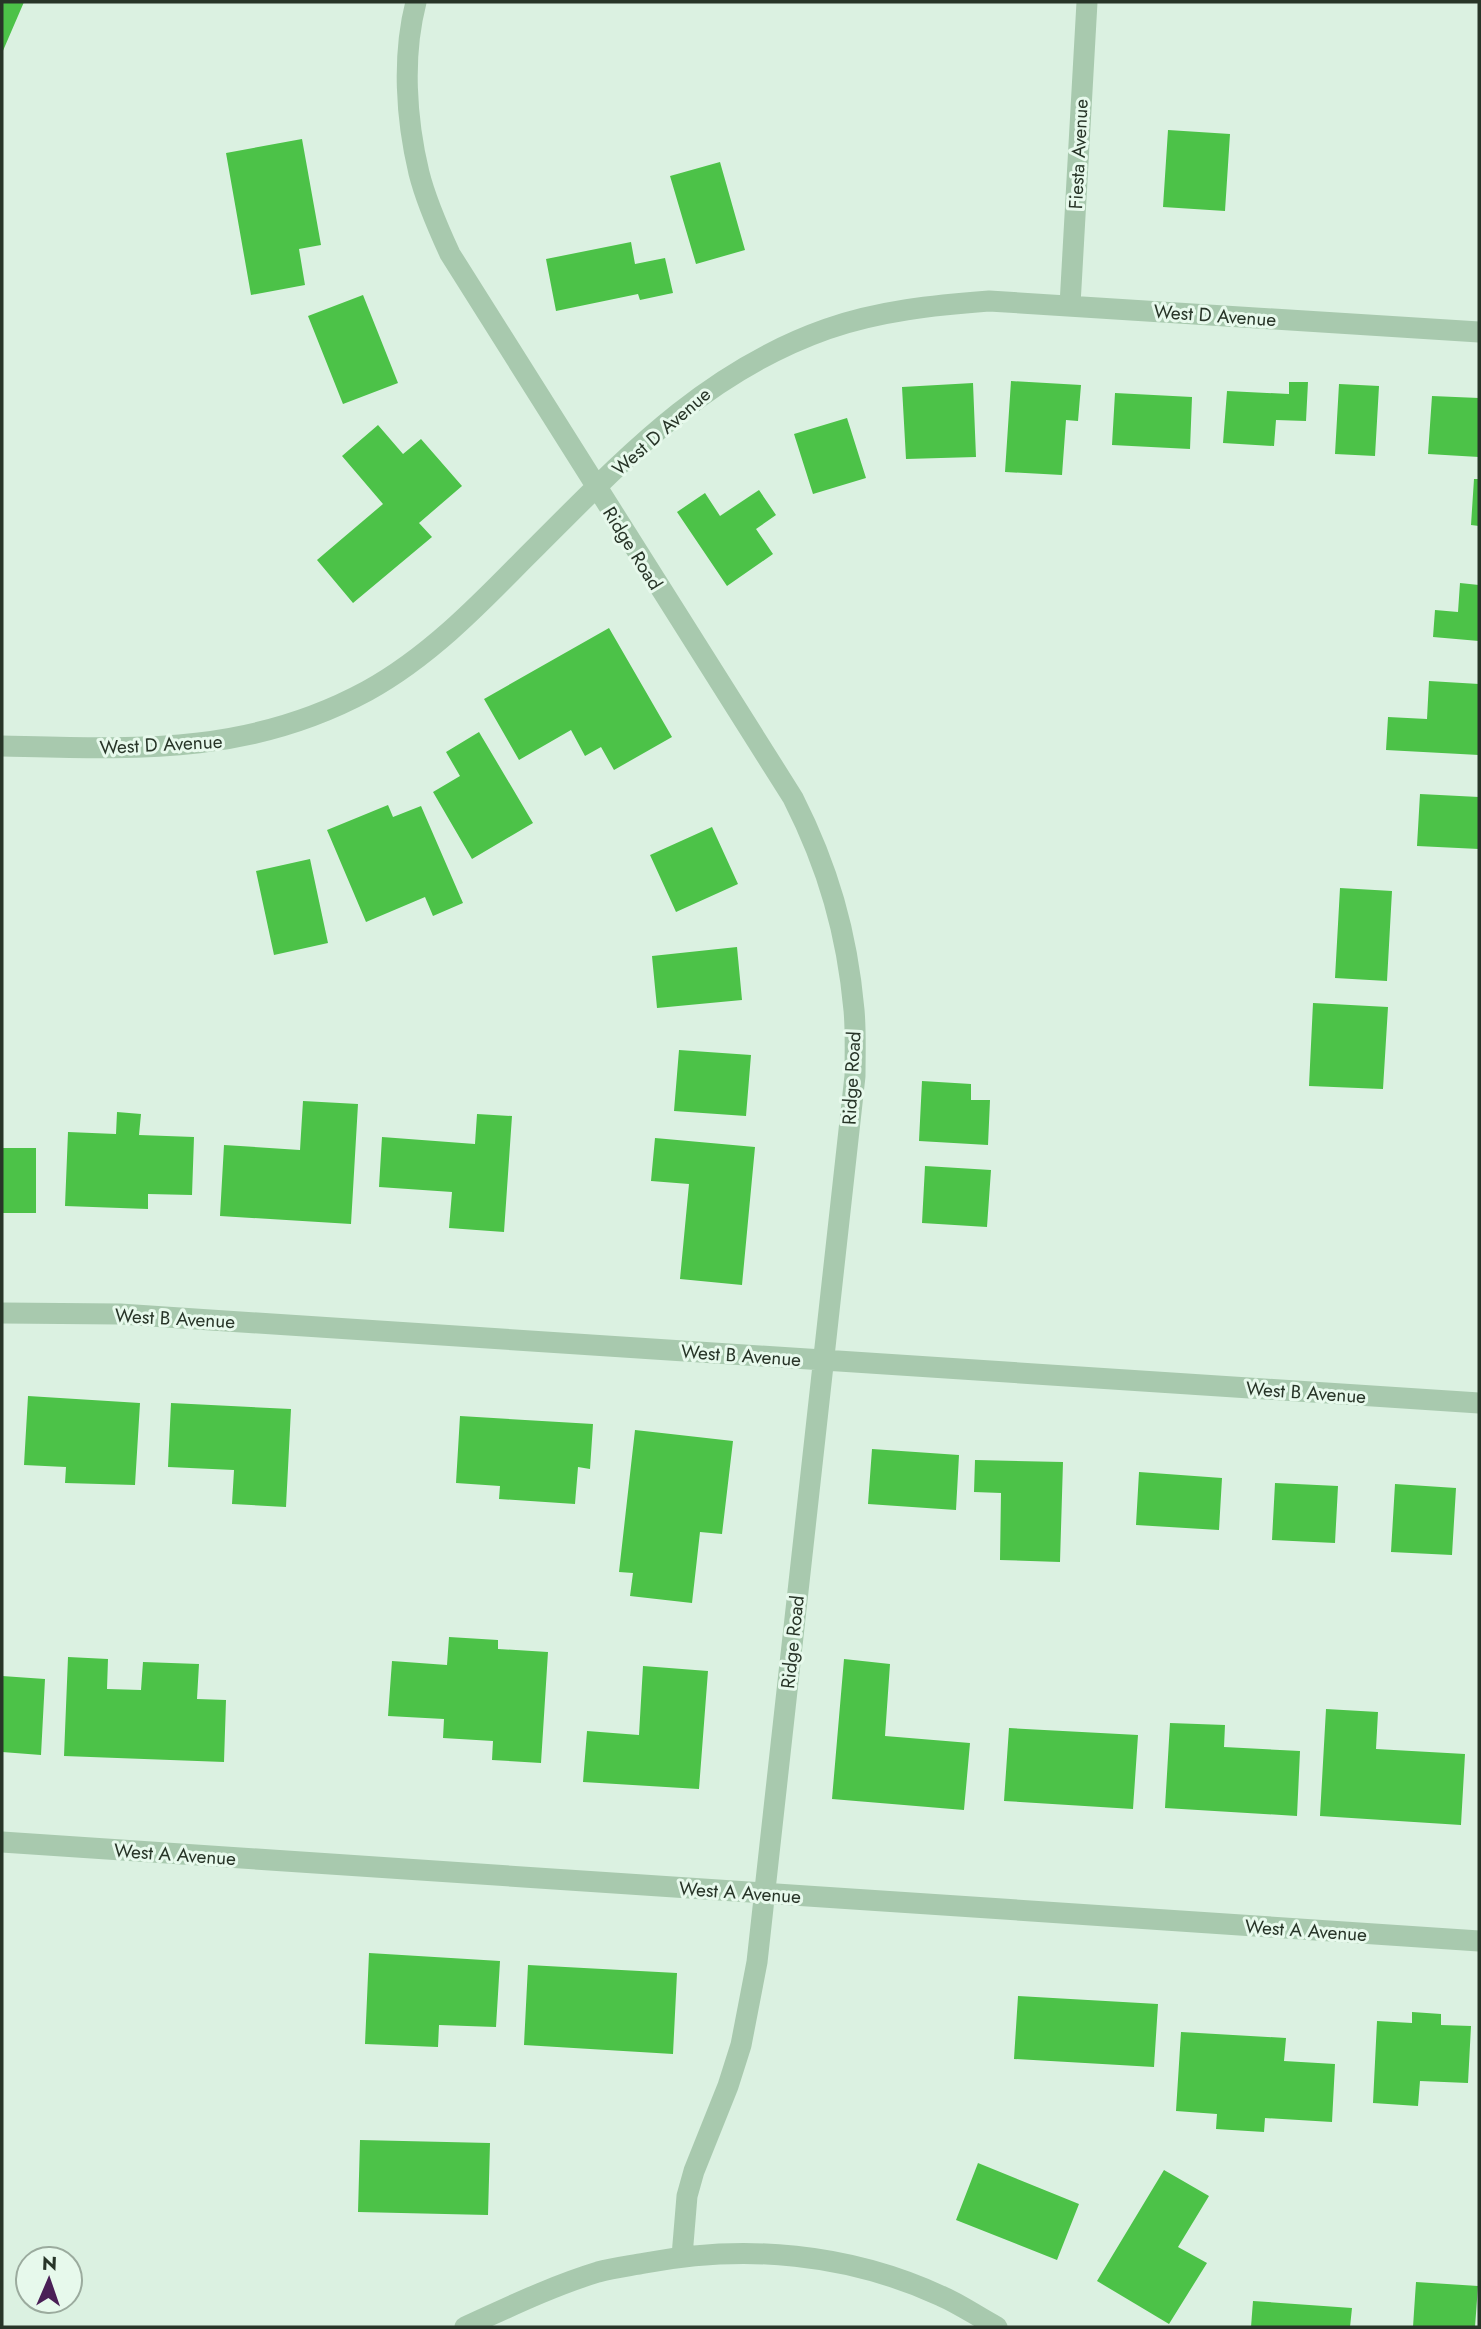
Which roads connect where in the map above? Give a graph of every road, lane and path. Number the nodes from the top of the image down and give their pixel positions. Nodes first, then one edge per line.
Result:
1 (416, 2) edge
2 (1087, 2) edge
3 (1070, 305) junction
4 (1479, 332) edge
5 (596, 488) junction
6 (2, 746) edge
7 (2, 1313) edge
8 (823, 1360) junction
9 (1479, 1403) edge
10 (2, 1842) edge
11 (764, 1894) junction
12 (1479, 1941) edge
13 (682, 2256) junction
14 (465, 2327) edge
15 (997, 2327) edge

1 - 5 street, Ridge Road
2 - 3 street, Fiesta Avenue
3 - 4 street, West D Avenue
3 - 5 street, West D Avenue
5 - 6 street, West D Avenue
5 - 8 street, Ridge Road
7 - 8 street, West B Avenue
8 - 9 street, West B Avenue
8 - 11 street, Ridge Road
10 - 11 street, West A Avenue
11 - 12 street, West A Avenue
11 - 13 street, Ridge Road
13 - 14 street
13 - 15 street

